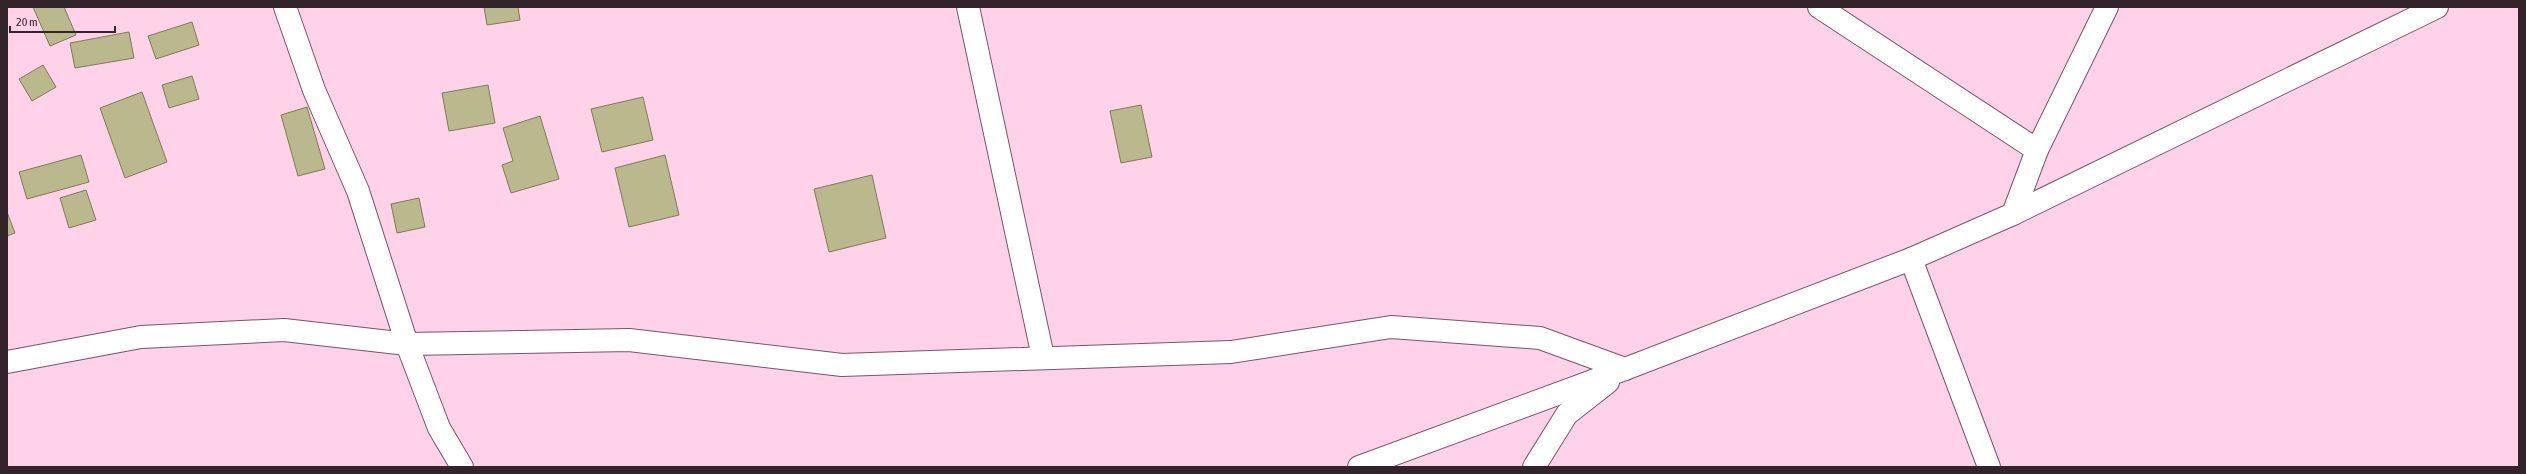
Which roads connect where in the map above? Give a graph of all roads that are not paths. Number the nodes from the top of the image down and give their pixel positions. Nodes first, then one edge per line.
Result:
1 (285, 7) edge
2 (968, 7) edge
3 (1819, 7) edge
4 (2107, 7) edge
5 (2432, 8) edge
6 (2037, 150) junction
7 (2013, 214) junction
8 (1911, 259) junction
9 (407, 344) junction
10 (1043, 357) junction
11 (7, 362) edge
12 (1625, 369) junction
13 (462, 467) edge
14 (1359, 467) edge
15 (1534, 467) edge
16 (1989, 467) edge

1 - 9 street
2 - 10 street
3 - 6 street
4 - 6 street
5 - 7 street
6 - 7 street
7 - 8 street
8 - 12 street
8 - 16 street
9 - 10 street
9 - 11 street
9 - 13 street
10 - 12 street
12 - 14 street
12 - 15 street

